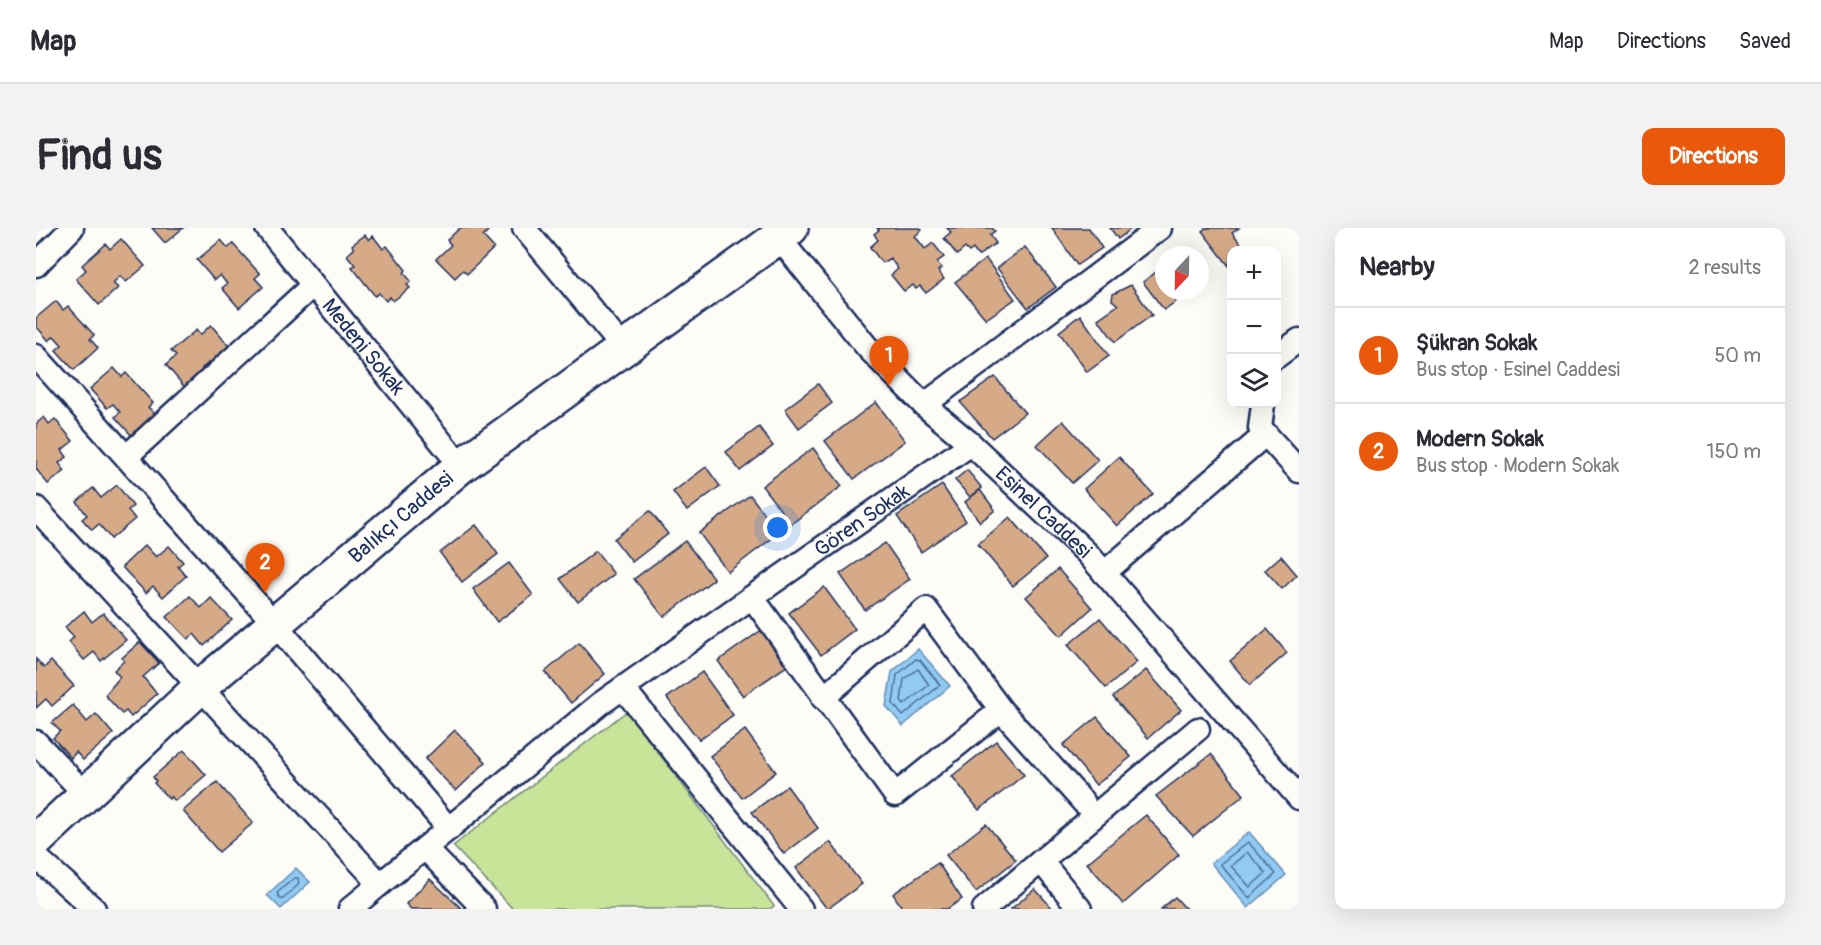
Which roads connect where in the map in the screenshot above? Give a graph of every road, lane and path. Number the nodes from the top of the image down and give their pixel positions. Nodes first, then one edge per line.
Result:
1 (72, 228) edge
2 (267, 228) edge
3 (1160, 228) edge
4 (536, 232) edge
5 (785, 233) edge
6 (36, 265) edge
7 (313, 285) junction
8 (1299, 340) edge
9 (624, 349) junction
10 (1280, 354) edge
11 (36, 356) edge
12 (924, 405) junction
13 (1262, 408) edge
14 (1266, 434) junction
15 (971, 444) junction
16 (127, 456) junction
17 (461, 466) junction
18 (1299, 471) edge
19 (36, 508) edge
20 (1104, 573) junction
21 (752, 597) junction
22 (276, 625) junction
23 (199, 688) junction
24 (623, 688) junction
25 (823, 699) junction
26 (1001, 711) junction
27 (1198, 729) dead end
28 (36, 742) edge
29 (85, 795) junction
30 (1299, 798) edge
31 (1084, 803) dead end
32 (449, 829) junction
33 (36, 841) edge
34 (425, 848) junction
35 (36, 856) edge
36 (1041, 861) junction
37 (380, 884) junction
38 (94, 909) edge
39 (350, 909) edge
40 (484, 909) edge
41 (801, 909) edge
42 (984, 909) edge
43 (1080, 909) edge

1 - 6 street
2 - 7 street, Medeni Sokak
3 - 12 street
4 - 9 street
5 - 9 main road, Balıkçı Caddesi
5 - 12 street, Esinel Caddesi
7 - 16 street
7 - 17 street, Medeni Sokak
8 - 10 street
9 - 17 main road, Balıkçı Caddesi
11 - 16 street
12 - 15 street, Esinel Caddesi
13 - 14 street
14 - 18 street
14 - 20 street
15 - 20 street, Esinel Caddesi
15 - 21 street, Gören Sokak
16 - 22 street
17 - 22 main road, Balıkçı Caddesi
19 - 23 street
20 - 30 street, Esinel Caddesi
21 - 24 street, Gören Sokak
21 - 25 street
22 - 23 main road, Balıkçı Caddesi
22 - 32 street
23 - 29 main road, Balıkçı Caddesi
23 - 37 street
24 - 32 street, Gören Sokak
24 - 41 street
25 - 26 street
25 - 26 street
26 - 31 street
27 - 36 street
28 - 29 street
29 - 33 main road, Balıkçı Caddesi
32 - 34 street, Gören Sokak
34 - 37 street, Gören Sokak
34 - 40 street
35 - 38 street
36 - 42 street
36 - 43 street
37 - 39 street, Gören Sokak

